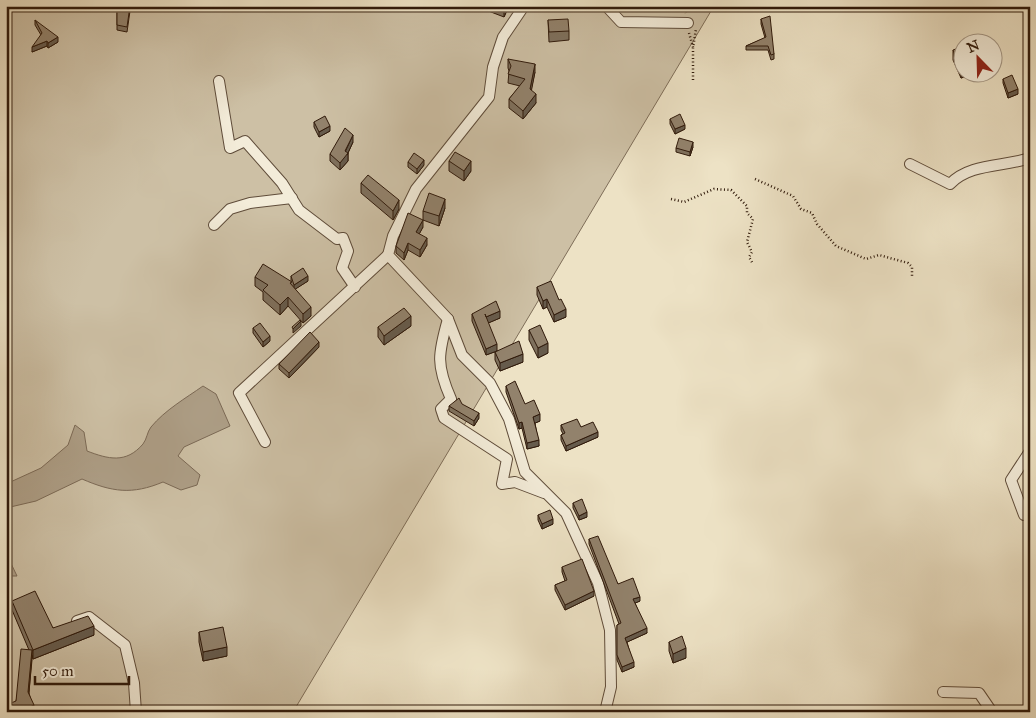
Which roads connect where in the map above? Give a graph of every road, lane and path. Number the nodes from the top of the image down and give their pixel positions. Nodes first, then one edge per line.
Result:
1 (522, 6) edge
2 (608, 8) dead end
3 (692, 24) joint
4 (694, 80) dead end
5 (219, 81) dead end
6 (1030, 158) edge
7 (910, 164) dead end
8 (754, 179) dead end
9 (292, 198) junction
10 (671, 199) dead end
11 (214, 225) dead end
12 (388, 255) junction
13 (753, 264) dead end
14 (912, 278) dead end
15 (355, 287) junction
16 (448, 319) junction
17 (265, 442) dead end
18 (1030, 451) edge
19 (547, 494) junction
20 (1024, 514) dead end
21 (67, 625) edge
22 (943, 692) dead end
23 (136, 712) edge
24 (605, 712) edge
25 (992, 712) edge

1 - 12 street
2 - 3 street
3 - 4 path
5 - 9 street
6 - 7 street
8 - 14 path
9 - 11 street
9 - 15 street
10 - 13 path
12 - 15 street
12 - 16 street
15 - 17 street
16 - 19 street
16 - 19 street
18 - 20 street
19 - 24 street
21 - 23 street
22 - 25 street

